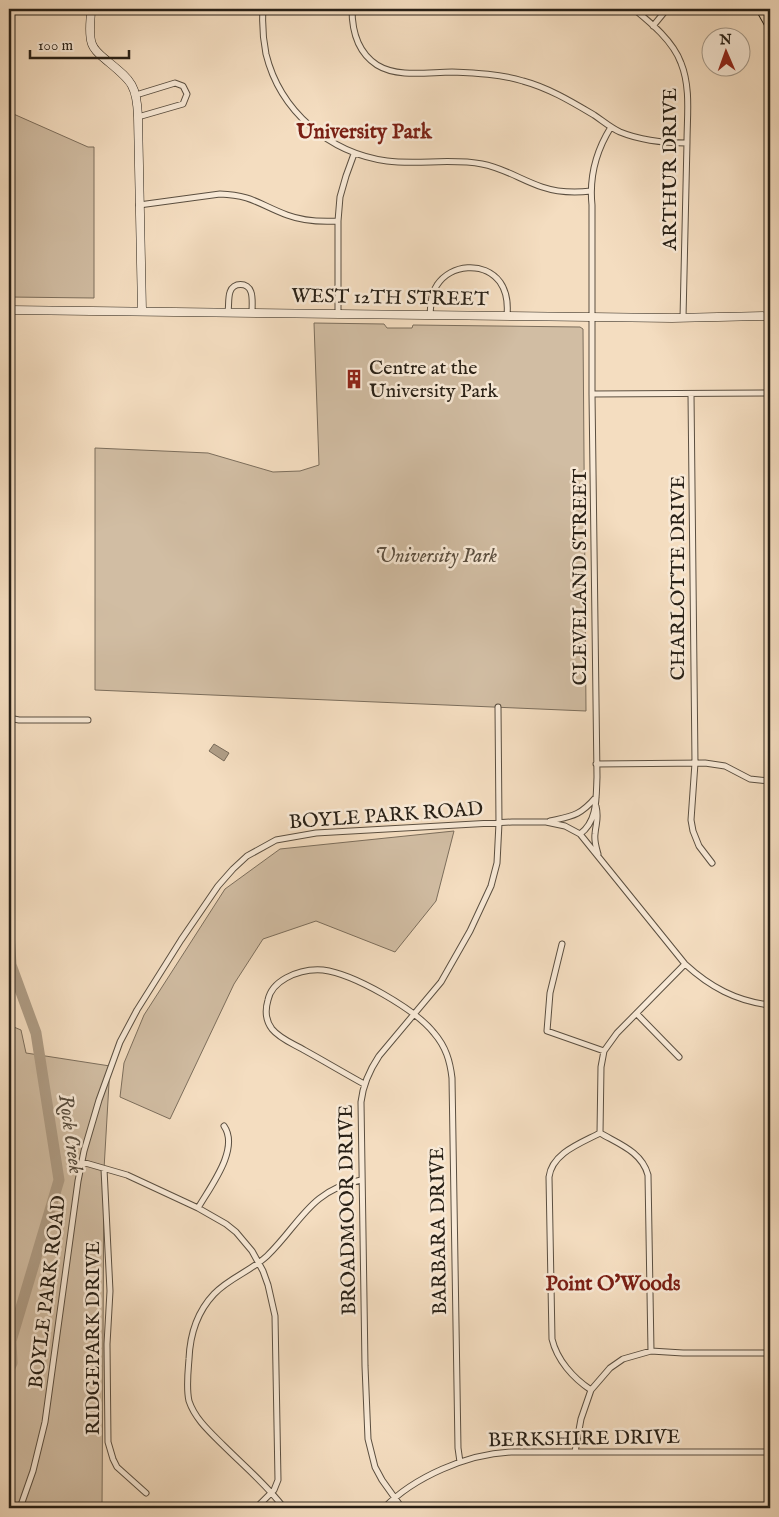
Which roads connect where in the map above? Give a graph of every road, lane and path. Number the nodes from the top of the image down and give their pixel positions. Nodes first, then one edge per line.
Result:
1 (91, 9) edge
2 (262, 9) edge
3 (352, 9) edge
4 (635, 9) edge
5 (667, 9) edge
6 (760, 9) edge
7 (770, 24) edge
8 (653, 26) junction
9 (136, 94) junction
10 (138, 117) junction
11 (611, 127) junction
12 (687, 143) junction
13 (354, 154) junction
14 (591, 191) junction
15 (139, 205) junction
16 (338, 221) junction
17 (9, 310) edge
18 (142, 311) junction
19 (228, 312) junction
20 (252, 313) junction
21 (338, 313) junction
22 (430, 314) junction
23 (507, 315) junction
24 (592, 316) junction
25 (770, 316) edge
26 (683, 318) junction
27 (770, 392) edge
28 (592, 394) junction
29 (691, 394) junction
30 (498, 707) dead end
31 (9, 718) edge
32 (88, 720) dead end
33 (695, 763) junction
34 (596, 764) junction
35 (770, 781) edge
36 (596, 797) junction
37 (596, 806) junction
38 (546, 822) junction
39 (499, 823) junction
40 (580, 834) junction
41 (598, 856) junction
42 (712, 863) dead end
43 (562, 944) dead end
44 (686, 964) junction
45 (770, 1004) edge
46 (414, 1014) junction
47 (637, 1014) junction
48 (604, 1051) junction
49 (678, 1057) dead end
50 (364, 1084) junction
51 (224, 1126) dead end
52 (600, 1133) junction
53 (82, 1162) junction
54 (104, 1169) junction
55 (361, 1180) junction
56 (198, 1208) junction
57 (258, 1262) junction
58 (651, 1350) junction
59 (770, 1353) edge
60 (591, 1390) junction
61 (575, 1452) junction
62 (770, 1452) edge
63 (460, 1462) junction
64 (146, 1493) dead end
65 (271, 1493) junction
66 (394, 1498) junction
67 (20, 1508) edge
68 (256, 1508) edge
69 (284, 1508) edge
70 (384, 1508) edge
71 (402, 1508) edge

1 - 9 main road
2 - 13 street
3 - 11 street
4 - 8 street, ARTHUR DRIVE
5 - 8 street
6 - 7 highway
8 - 12 street, ARTHUR DRIVE
9 - 10 main road
9 - 10 street
10 - 15 main road
11 - 12 street
11 - 14 street, CLEVELAND STREET
12 - 26 street, ARTHUR DRIVE
13 - 14 street
13 - 16 street
14 - 24 street, CLEVELAND STREET
15 - 16 street
15 - 18 main road
16 - 21 street
17 - 18 main road, WEST 12TH STREET
18 - 19 main road, WEST 12TH STREET
19 - 20 main road, WEST 12TH STREET
19 - 20 street
20 - 21 main road, WEST 12TH STREET
21 - 22 main road, WEST 12TH STREET
22 - 23 main road, WEST 12TH STREET
22 - 23 street
23 - 24 main road, WEST 12TH STREET
24 - 26 main road, WEST 12TH STREET
24 - 28 street, CLEVELAND STREET
25 - 26 main road, WEST 12TH STREET
27 - 29 street
28 - 29 street
28 - 34 street, CLEVELAND STREET
29 - 33 street, CHARLOTTE DRIVE
30 - 39 street, BROADMOOR DRIVE
31 - 32 street
33 - 34 street
33 - 35 street
33 - 42 street, CHARLOTTE DRIVE
34 - 36 street, CLEVELAND STREET
36 - 37 street, CLEVELAND STREET
36 - 38 street
37 - 40 street, CLEVELAND STREET
37 - 41 street
38 - 39 street, BOYLE PARK ROAD
38 - 40 street, BOYLE PARK ROAD
39 - 46 street, BROADMOOR DRIVE
39 - 53 street, BOYLE PARK ROAD
40 - 41 street, BOYLE PARK ROAD
41 - 44 street, BOYLE PARK ROAD
43 - 48 street
44 - 45 street, BOYLE PARK ROAD
44 - 47 street
46 - 50 street, BROADMOOR DRIVE
46 - 50 street, BARBARA DRIVE
46 - 63 street, BARBARA DRIVE
47 - 48 street
47 - 49 street
48 - 52 street
50 - 55 street, BROADMOOR DRIVE
51 - 56 street
52 - 58 street
52 - 60 street
53 - 54 street
53 - 67 street, BOYLE PARK ROAD
54 - 56 street
54 - 64 street, RIDGEPARK DRIVE
55 - 57 street
55 - 66 street, BROADMOOR DRIVE
56 - 57 street
57 - 65 street
57 - 65 street
58 - 59 street
58 - 60 street
60 - 61 street
61 - 62 street, BERKSHIRE DRIVE
61 - 63 street, BERKSHIRE DRIVE
63 - 66 street, BERKSHIRE DRIVE
65 - 68 street
65 - 69 street
66 - 70 street, BERKSHIRE DRIVE
66 - 71 street, BROADMOOR DRIVE

